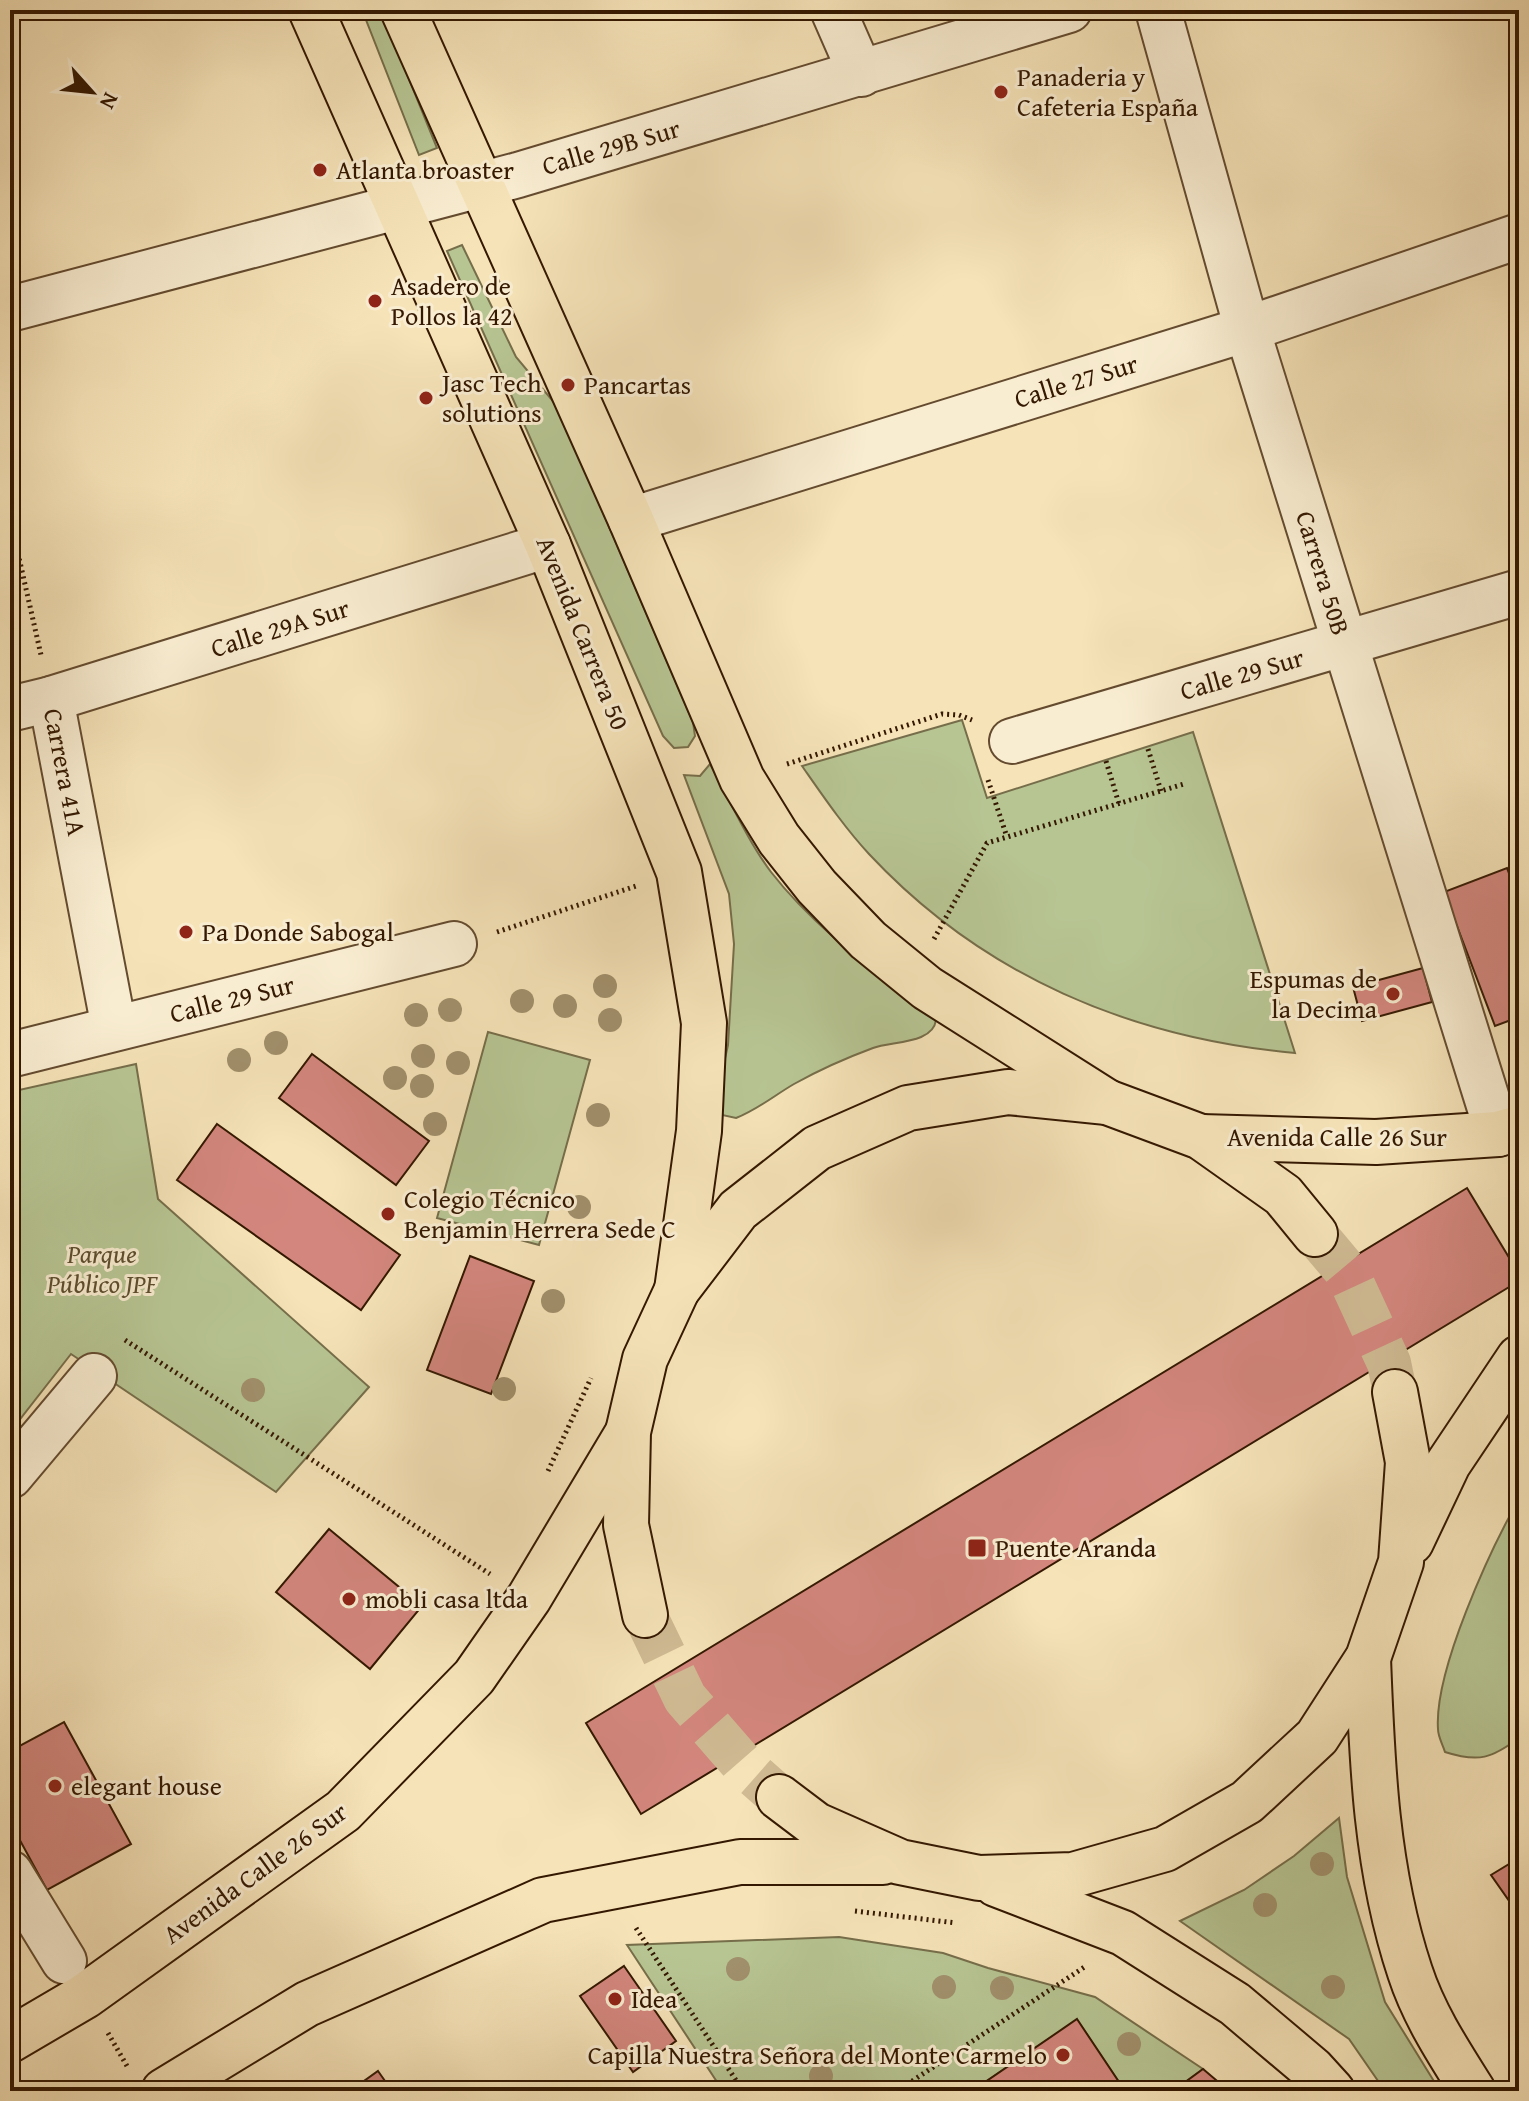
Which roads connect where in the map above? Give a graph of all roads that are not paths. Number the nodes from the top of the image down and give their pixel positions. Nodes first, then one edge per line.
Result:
1 (311, 10) edge
2 (403, 10) edge
3 (833, 10) edge
4 (1069, 10) edge
5 (1158, 10) edge
6 (861, 74) junction
7 (480, 186) junction
8 (398, 208) junction
9 (1519, 236) edge
10 (10, 309) edge
11 (1247, 329) junction
12 (631, 520) junction
13 (548, 545) junction
14 (1519, 592) edge
15 (1345, 644) junction
16 (31, 704) edge
17 (1012, 741) road end
18 (454, 944) road end
19 (114, 1028) junction
20 (10, 1055) edge
21 (1107, 1102) junction
22 (1508, 1131) edge
23 (1201, 1137) junction
24 (1315, 1234) tunnel mouth
25 (677, 1290) junction
26 (1519, 1358) edge
27 (94, 1376) road end
28 (1395, 1392) tunnel mouth
29 (628, 1432) junction
30 (10, 1476) edge
31 (1401, 1562) junction
32 (645, 1615) tunnel mouth
33 (1368, 1658) junction
34 (779, 1797) tunnel mouth
35 (900, 1862) junction
36 (10, 1873) edge
37 (979, 1878) junction
38 (64, 1961) dead end
39 (10, 2040) edge
40 (164, 2091) edge
41 (1332, 2091) edge
42 (1473, 2091) edge

1 - 8 main road, Avenida Carrera 50
2 - 7 main road
3 - 6 street
4 - 6 street, Calle 29B Sur
5 - 11 street, Carrera 50B
6 - 7 street, Calle 29B Sur
7 - 8 street, Calle 29B Sur
7 - 12 main road
8 - 10 street, Calle 29B Sur
8 - 13 main road, Avenida Carrera 50
9 - 11 street, Calle 27 Sur
11 - 12 street, Calle 27 Sur
11 - 15 street, Carrera 50B
12 - 21 main road
13 - 16 street, Calle 29A Sur
13 - 25 main road, Avenida Carrera 50
14 - 15 street, Calle 29 Sur
15 - 17 street, Calle 29 Sur
15 - 22 street, Carrera 50B
16 - 19 street, Carrera 41A
18 - 19 street, Calle 29 Sur
19 - 20 street, Calle 29 Sur
21 - 23 main road
21 - 25 main road
22 - 23 main road, Avenida Calle 26 Sur
23 - 24 main road
25 - 29 main road
26 - 31 main road
27 - 30 street
28 - 31 main road
29 - 32 main road
29 - 39 main road, Avenida Calle 26 Sur
31 - 33 main road
33 - 37 main road
33 - 42 main road
34 - 35 main road
35 - 37 main road
35 - 40 main road
36 - 38 street
37 - 41 main road

